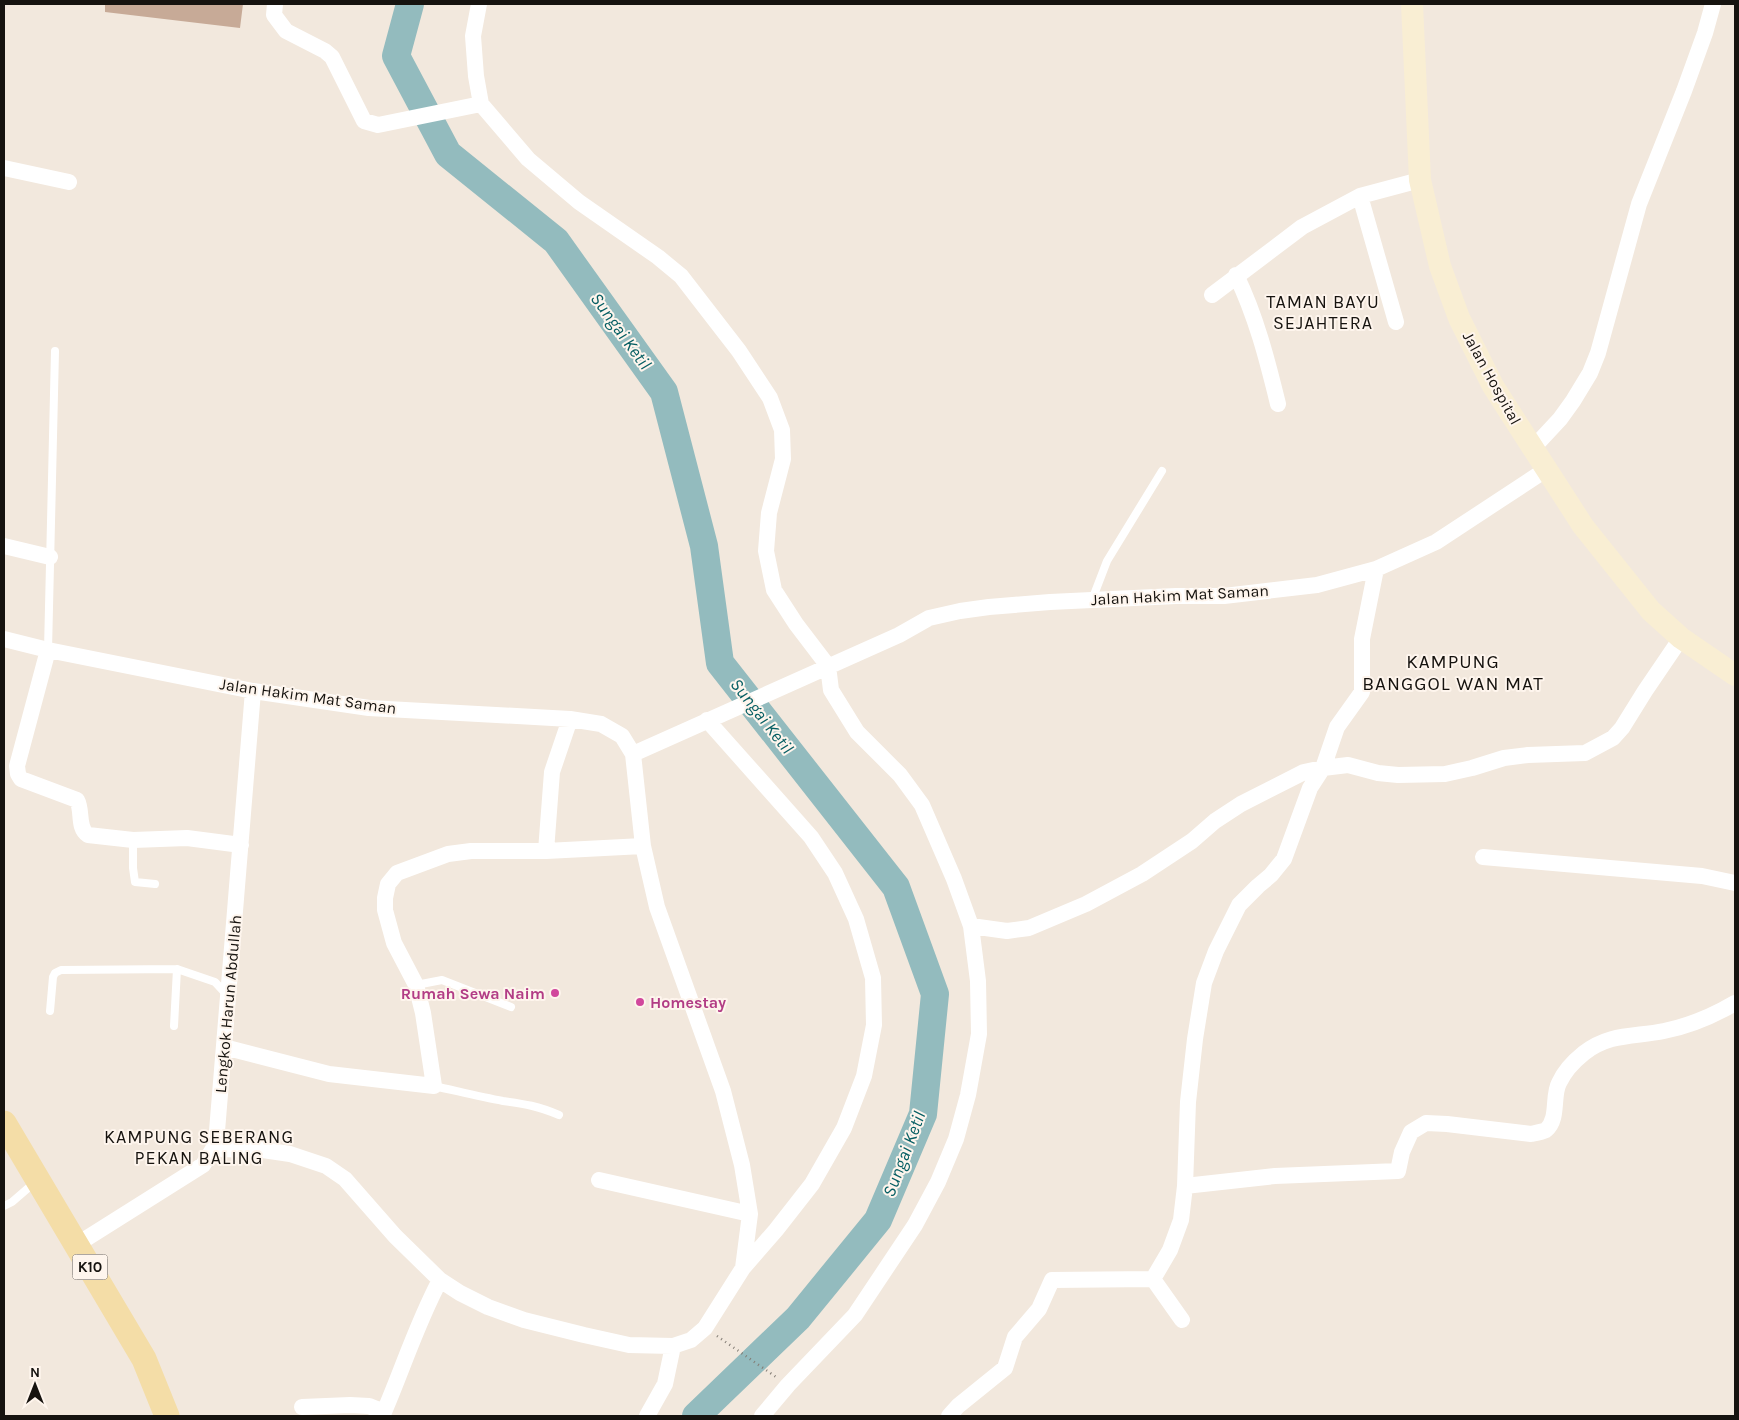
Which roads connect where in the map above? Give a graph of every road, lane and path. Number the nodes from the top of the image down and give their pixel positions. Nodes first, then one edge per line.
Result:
1 (275, 4) edge
2 (479, 4) edge
3 (1412, 4) edge
4 (1713, 4) edge
5 (481, 104) junction
6 (4, 168) edge
7 (1420, 180) junction
8 (69, 182) dead end
9 (1360, 196) junction
10 (1236, 275) junction
11 (1212, 295) dead end
12 (1396, 322) dead end
13 (55, 350) dead end
14 (1278, 404) dead end
15 (1533, 448) junction
16 (1547, 469) junction
17 (1162, 471) dead end
18 (4, 546) edge
19 (50, 557) junction
20 (1376, 569) junction
21 (1092, 600) junction
22 (1681, 638) junction
23 (4, 639) edge
24 (48, 650) junction
25 (828, 666) junction
26 (1735, 675) edge
27 (253, 690) junction
28 (570, 719) junction
29 (707, 720) junction
30 (633, 754) junction
31 (1322, 768) junction
32 (133, 840) junction
33 (241, 845) junction
34 (643, 846) junction
35 (546, 851) junction
36 (1483, 857) dead end
37 (1735, 883) edge
38 (155, 884) dead end
39 (971, 926) junction
40 (178, 969) junction
41 (416, 985) junction
42 (228, 996) junction
43 (1735, 1003) edge
44 (511, 1008) dead end
45 (50, 1011) dead end
46 (174, 1026) dead end
47 (224, 1047) junction
48 (434, 1086) junction
49 (559, 1115) dead end
50 (4, 1123) edge
51 (213, 1149) junction
52 (38, 1180) junction
53 (599, 1180) dead end
54 (1185, 1186) junction
55 (4, 1206) edge
56 (750, 1214) junction
57 (76, 1245) junction
58 (743, 1268) junction
59 (1153, 1279) junction
60 (440, 1280) junction
61 (1182, 1320) dead end
62 (711, 1332) dead end
63 (673, 1346) junction
64 (775, 1376) dead end
65 (302, 1407) dead end
66 (387, 1414) edge
67 (167, 1416) edge
68 (647, 1416) edge
69 (762, 1416) edge
70 (950, 1416) edge

1 - 5 street
2 - 5 street
3 - 7 main road, Jalan Hospital
4 - 15 street
5 - 25 street
6 - 8 street
7 - 9 street
7 - 15 main road, Jalan Hospital
9 - 10 street
9 - 12 street
10 - 11 street
10 - 14 street
13 - 19 lane
15 - 16 main road, Jalan Hospital
16 - 20 street, Jalan Hakim Mat Saman
16 - 22 main road, Jalan Hospital
17 - 21 lane
18 - 19 street
19 - 24 lane
20 - 21 street, Jalan Hakim Mat Saman
20 - 31 street
21 - 25 street, Jalan Hakim Mat Saman
22 - 26 main road, Jalan Hospital
22 - 31 street
23 - 24 street, Jalan Hakim Mat Saman
24 - 27 street, Jalan Hakim Mat Saman
24 - 32 street
25 - 29 street, Jalan Hakim Mat Saman
25 - 39 street
27 - 28 street, Jalan Hakim Mat Saman
27 - 33 street, Lengkok Harun Abdullah
28 - 30 street, Jalan Hakim Mat Saman
28 - 35 street
29 - 30 street, Jalan Hakim Mat Saman
29 - 58 street
30 - 34 street
31 - 39 street
31 - 54 street
32 - 33 street
32 - 38 lane
33 - 42 street, Lengkok Harun Abdullah
34 - 35 street
34 - 56 street
35 - 41 street
36 - 37 street
39 - 69 street
40 - 42 lane
40 - 45 lane
40 - 46 lane
41 - 44 lane
41 - 48 street
42 - 47 street, Lengkok Harun Abdullah
43 - 54 street
47 - 48 street
47 - 51 street, Lengkok Harun Abdullah
48 - 49 lane
50 - 52 main road, K10
51 - 57 street, Lengkok Harun Abdullah
51 - 60 street
52 - 55 lane
52 - 57 main road, K10
53 - 56 street
54 - 59 street
56 - 58 street
57 - 67 main road, K10
58 - 63 street
59 - 61 street
59 - 70 street
60 - 63 street
60 - 66 street
62 - 64 path
63 - 68 street
65 - 66 street

